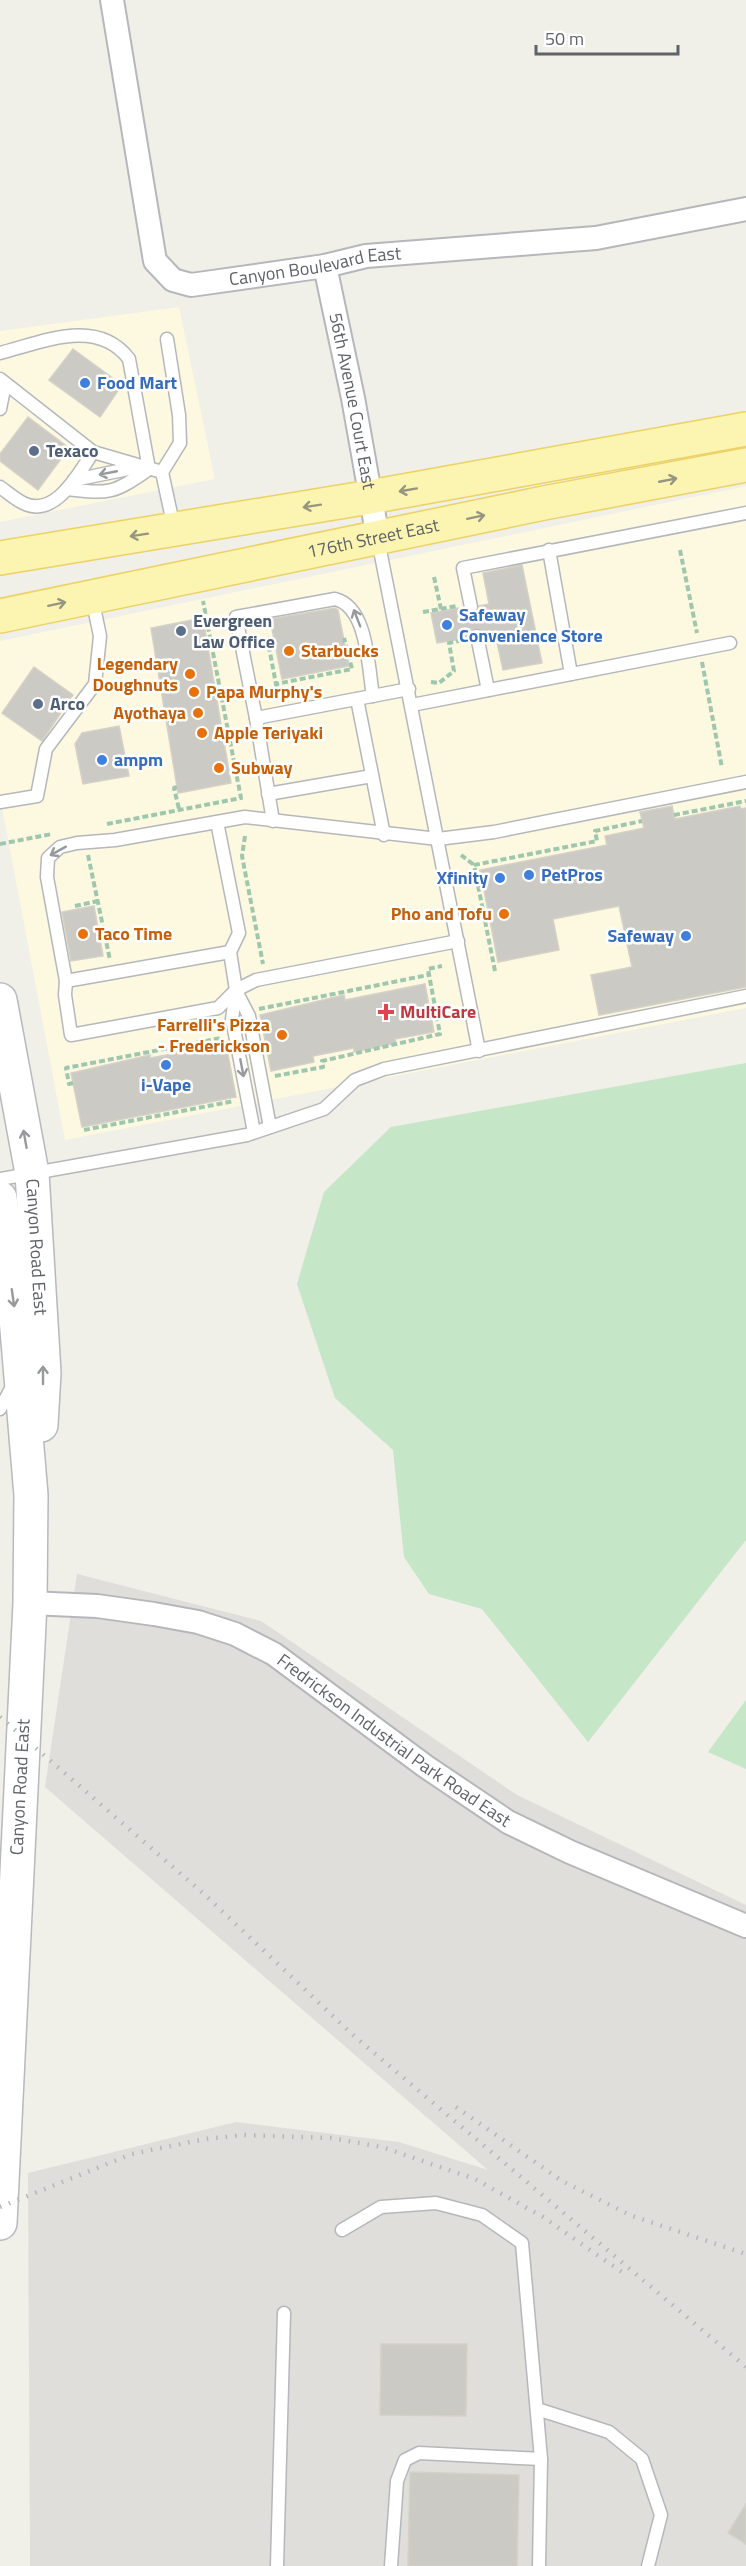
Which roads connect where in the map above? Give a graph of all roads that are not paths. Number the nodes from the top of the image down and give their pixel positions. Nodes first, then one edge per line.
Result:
1 (111, 0) edge
2 (746, 209) edge
3 (325, 266) junction
4 (167, 339) dead end
5 (0, 353) edge
6 (2, 382) edge
7 (0, 409) edge
8 (746, 429) edge
9 (93, 452) junction
10 (746, 465) edge
11 (145, 468) junction
12 (162, 472) junction
13 (70, 485) junction
14 (0, 487) edge
15 (370, 497) junction
16 (746, 513) edge
17 (174, 529) junction
18 (378, 538) junction
19 (549, 550) junction
20 (0, 558) edge
21 (91, 597) junction
22 (467, 608) road end
23 (0, 616) edge
24 (472, 637) road end
25 (730, 643) dead end
26 (571, 674) junction
27 (409, 689) junction
28 (488, 690) junction
29 (373, 696) junction
30 (357, 699) junction
31 (412, 705) junction
32 (256, 718) junction
33 (372, 776) junction
34 (746, 782) edge
35 (268, 794) junction
36 (0, 802) edge
37 (273, 821) junction
38 (217, 822) junction
39 (384, 835) junction
40 (438, 839) junction
41 (458, 942) junction
42 (230, 952) junction
43 (66, 981) junction
44 (236, 990) junction
45 (746, 996) edge
46 (0, 1000) edge
47 (479, 1051) junction
48 (270, 1127) junction
49 (254, 1132) junction
50 (32, 1173) junction
51 (0, 1179) edge
52 (0, 1198) edge
53 (20, 1373) junction
54 (0, 1409) edge
55 (31, 1495) junction
56 (30, 1603) junction
57 (746, 1926) edge
58 (0, 2223) edge
59 (342, 2230) dead end
60 (284, 2313) dead end
61 (537, 2409) junction
62 (541, 2459) junction
63 (277, 2566) edge
64 (391, 2566) edge
65 (539, 2566) edge
66 (648, 2566) edge

1 - 3 street, Canyon Boulevard East
2 - 3 street, Canyon Boulevard East
3 - 15 street, 56th Avenue Court East
4 - 12 lane
5 - 11 lane
6 - 7 lane
6 - 9 lane
8 -> 15 main road
9 - 11 lane
9 - 13 lane
18 -> 10 main road, 176th Street East
11 - 12 lane
11 -> 13 lane
11 - 13 lane
12 - 17 lane
13 - 14 lane
15 -> 17 main road
15 - 18 street, 56th Avenue Court East
16 - 19 lane
17 -> 20 main road
18 - 21 main road, 176th Street East
18 - 27 lane
19 - 22 lane
19 - 26 lane
23 -> 21 main road, 176th Street East
21 - 36 lane
24 - 28 lane
25 - 26 lane
26 - 28 lane
27 - 29 lane
27 - 31 lane
28 - 31 lane
29 - 30 lane
29 -> 32 lane
30 - 32 lane
30 - 33 lane
31 - 40 lane
32 - 35 lane
33 - 35 lane
33 - 39 lane
34 - 40 lane
35 - 37 lane
37 - 38 lane
37 - 39 lane
38 - 42 lane
38 -> 43 lane
39 - 40 lane
40 - 41 lane
41 - 44 lane
41 - 47 lane
42 - 43 lane
42 - 44 lane
43 - 44 lane
44 - 48 lane
44 -> 49 lane
45 - 47 lane
50 -> 46 main road, Canyon Road East
47 - 48 lane
48 - 49 lane
49 - 50 lane
50 - 51 lane
55 -> 50 main road, Canyon Road East
52 -> 53 main road, Canyon Road East
53 - 54 lane
53 - 55 main road, Canyon Road East
55 - 56 main road, Canyon Road East
56 - 57 street, Fredrickson Industrial Park Road East
56 - 58 main road, Canyon Road East
59 - 61 lane
60 - 63 lane
61 - 62 lane
61 - 66 lane
62 - 64 lane
62 - 65 lane

